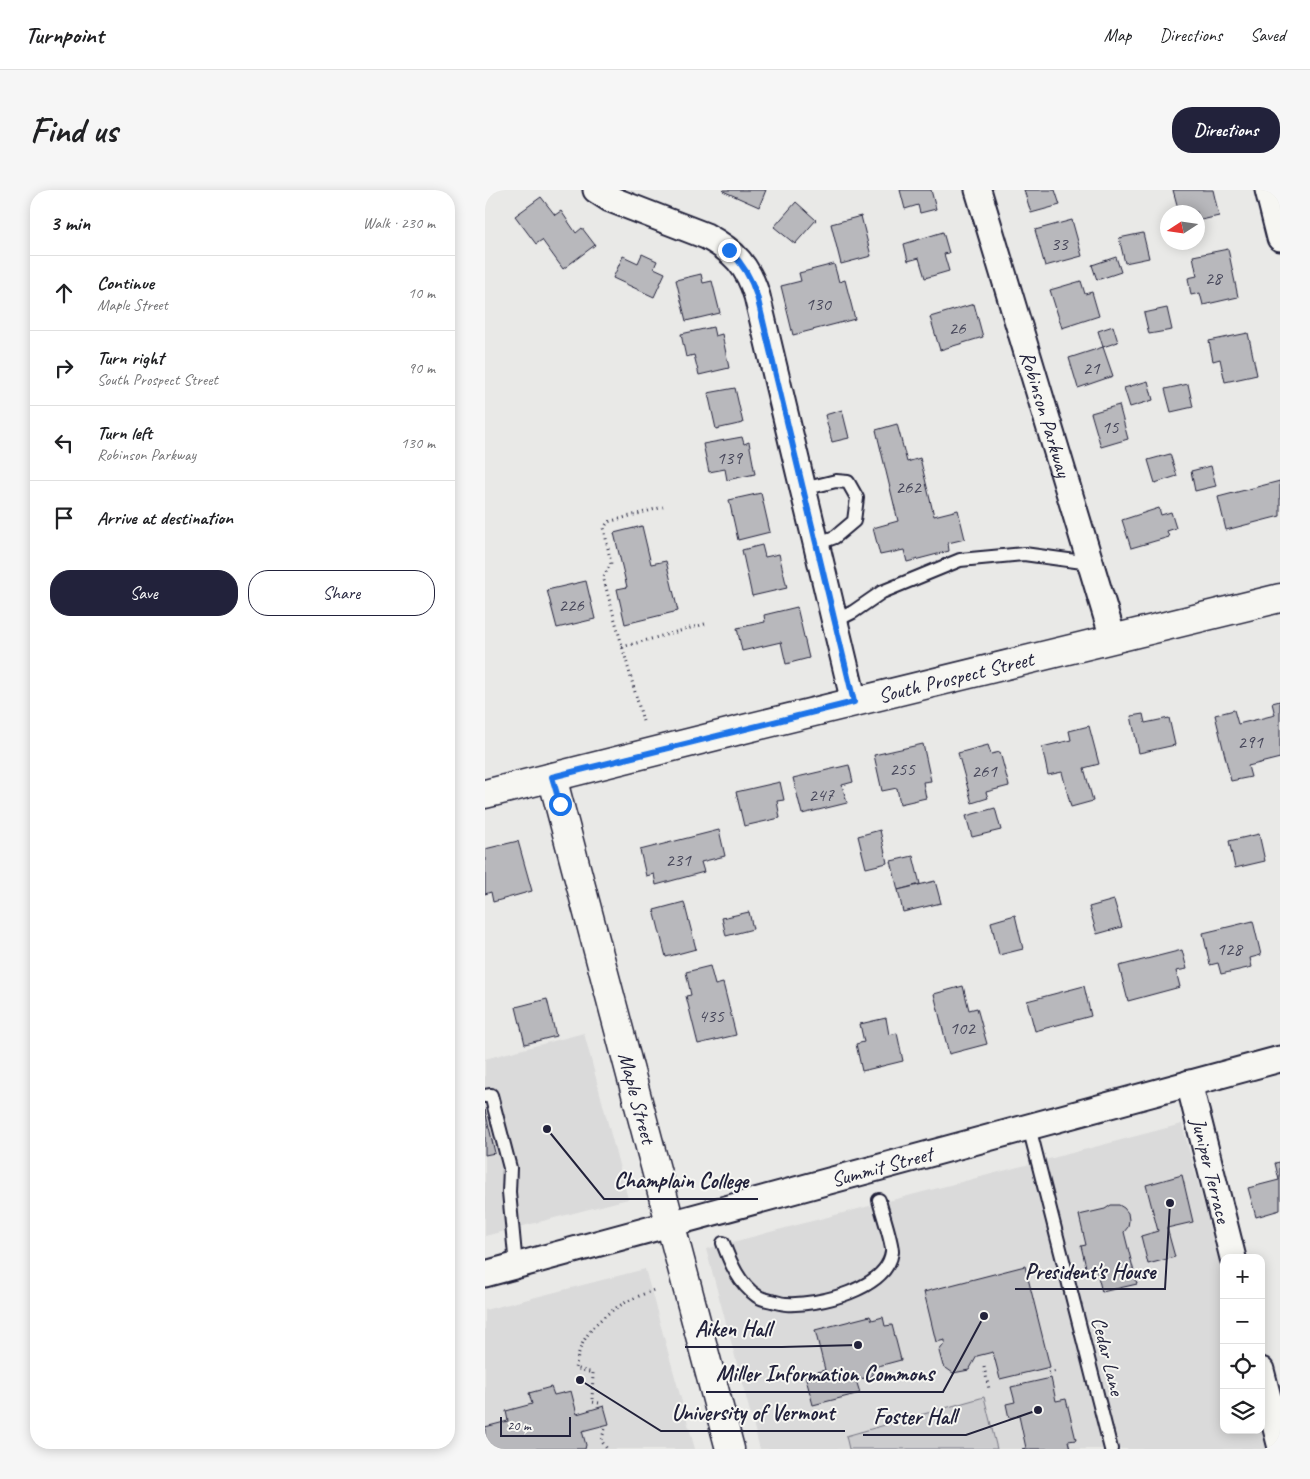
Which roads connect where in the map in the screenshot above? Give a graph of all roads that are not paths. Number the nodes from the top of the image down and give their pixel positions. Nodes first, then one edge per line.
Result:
1 (596, 190) edge
2 (978, 190) edge
3 (1268, 190) edge
4 (1280, 238) edge
5 (803, 489) junction
6 (817, 544) junction
7 (1090, 563) junction
8 (1280, 598) edge
9 (835, 621) junction
10 (1113, 638) junction
11 (854, 702) junction
12 (552, 777) junction
13 (485, 794) edge
14 (1280, 1059) edge
15 (1189, 1083) junction
16 (485, 1096) edge
17 (1029, 1127) junction
18 (879, 1200) dead end
19 (670, 1224) junction
20 (723, 1243) dead end
21 (1232, 1254) edge
22 (516, 1266) junction
23 (485, 1274) edge
24 (1265, 1386) edge
25 (1280, 1444) edge
26 (730, 1449) edge
27 (1111, 1449) edge

1 - 5 street
2 - 7 street, Robinson Parkway
3 - 4 street
5 - 6 street
5 - 6 lane
6 - 9 street
7 - 9 lane
7 - 10 street, Robinson Parkway
8 - 10 street, South Prospect Street
9 - 11 street
10 - 11 street, South Prospect Street
11 - 12 street, South Prospect Street
12 - 13 street, South Prospect Street
12 - 19 street, Maple Street
14 - 15 street, Summit Street
15 - 17 street, Summit Street
15 - 21 street, Juniper Terrace
16 - 22 lane
17 - 19 street, Summit Street
17 - 27 lane, Cedar Lane
18 - 20 lane
19 - 22 street, Summit Street
19 - 26 street, Maple Street
22 - 23 street, Summit Street
24 - 25 street

